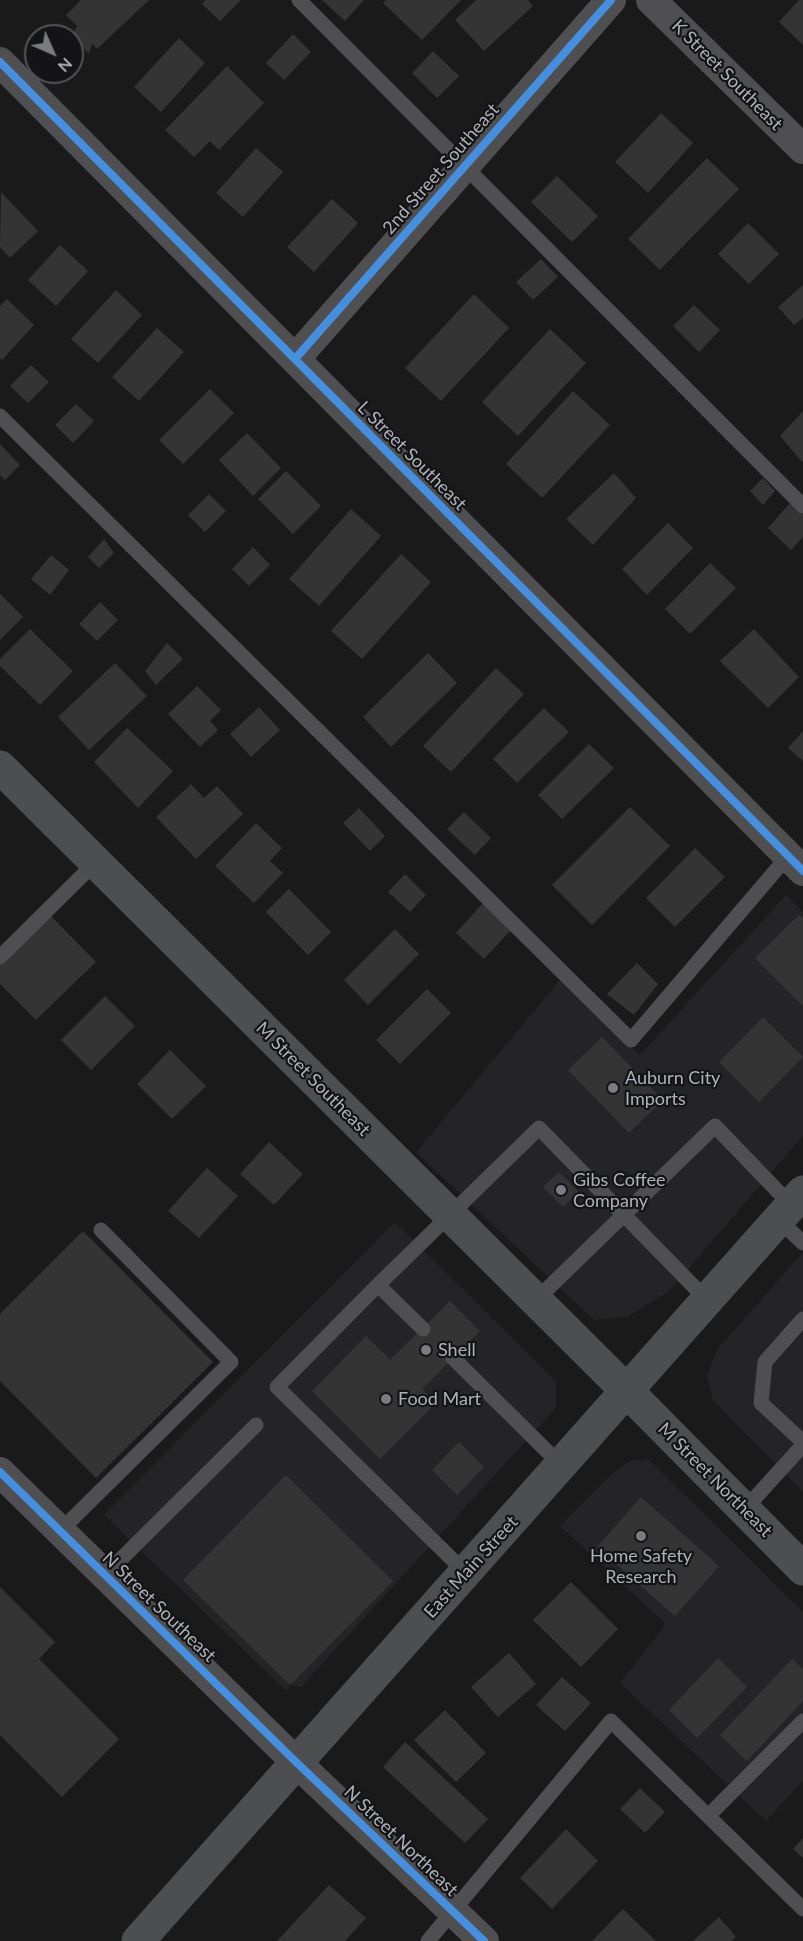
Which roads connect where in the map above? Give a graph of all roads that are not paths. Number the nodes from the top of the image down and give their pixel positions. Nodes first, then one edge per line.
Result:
1 (299, 0) edge
2 (610, 0) edge
3 (651, 0) edge
4 (0, 62) edge
5 (803, 149) edge
6 (465, 165) junction
7 (294, 359) junction
8 (0, 416) edge
9 (803, 506) edge
10 (0, 767) edge
11 (96, 862) junction
12 (795, 863) edge
13 (0, 957) edge
14 (791, 1205) edge
15 (449, 1215) junction
16 (624, 1215) junction
17 (101, 1230) dead end
18 (803, 1243) edge
19 (378, 1285) junction
20 (536, 1300) junction
21 (707, 1300) junction
22 (803, 1319) edge
23 (423, 1329) dead end
24 (453, 1358) dead end
25 (627, 1391) junction
26 (256, 1425) dead end
27 (803, 1444) edge
28 (561, 1465) junction
29 (0, 1472) edge
30 (744, 1510) junction
31 (60, 1531) junction
32 (803, 1569) edge
33 (466, 1573) junction
34 (105, 1575) junction
35 (803, 1721) edge
36 (296, 1762) junction
37 (708, 1816) junction
38 (803, 1909) edge
39 (453, 1912) junction
40 (138, 1941) edge
41 (428, 1941) edge
42 (484, 1941) edge

1 - 6 lane
2 - 6 street, 2nd Street Southeast
3 - 5 street, K Street Southeast
4 - 7 street, L Street Southeast
6 - 7 street, 2nd Street Southeast
6 - 9 lane
7 - 12 street, L Street Southeast
8 - 12 lane
10 - 11 main road, M Street Southeast
11 - 13 lane
11 - 15 main road, M Street Southeast
14 - 16 lane
14 - 18 lane
14 - 21 main road, East Main Street
15 - 16 lane
15 - 19 lane
15 - 20 main road, M Street Southeast
16 - 20 lane
16 - 21 lane
17 - 31 lane
19 - 23 lane
19 - 33 lane
20 - 25 main road, M Street Southeast
21 - 25 main road, East Main Street
22 - 27 lane
24 - 28 lane
25 - 28 main road, East Main Street
25 - 30 main road, M Street Northeast
26 - 34 lane
27 - 30 lane
28 - 33 main road, East Main Street
29 - 31 street, N Street Southeast
30 - 32 main road, M Street Northeast
31 - 34 street, N Street Southeast
33 - 36 main road, East Main Street
34 - 36 street, N Street Southeast
35 - 37 lane
36 - 39 street, N Street Northeast
36 - 40 main road, East Main Street
37 - 38 lane
37 - 39 lane
39 - 41 lane
39 - 42 street, N Street Northeast

